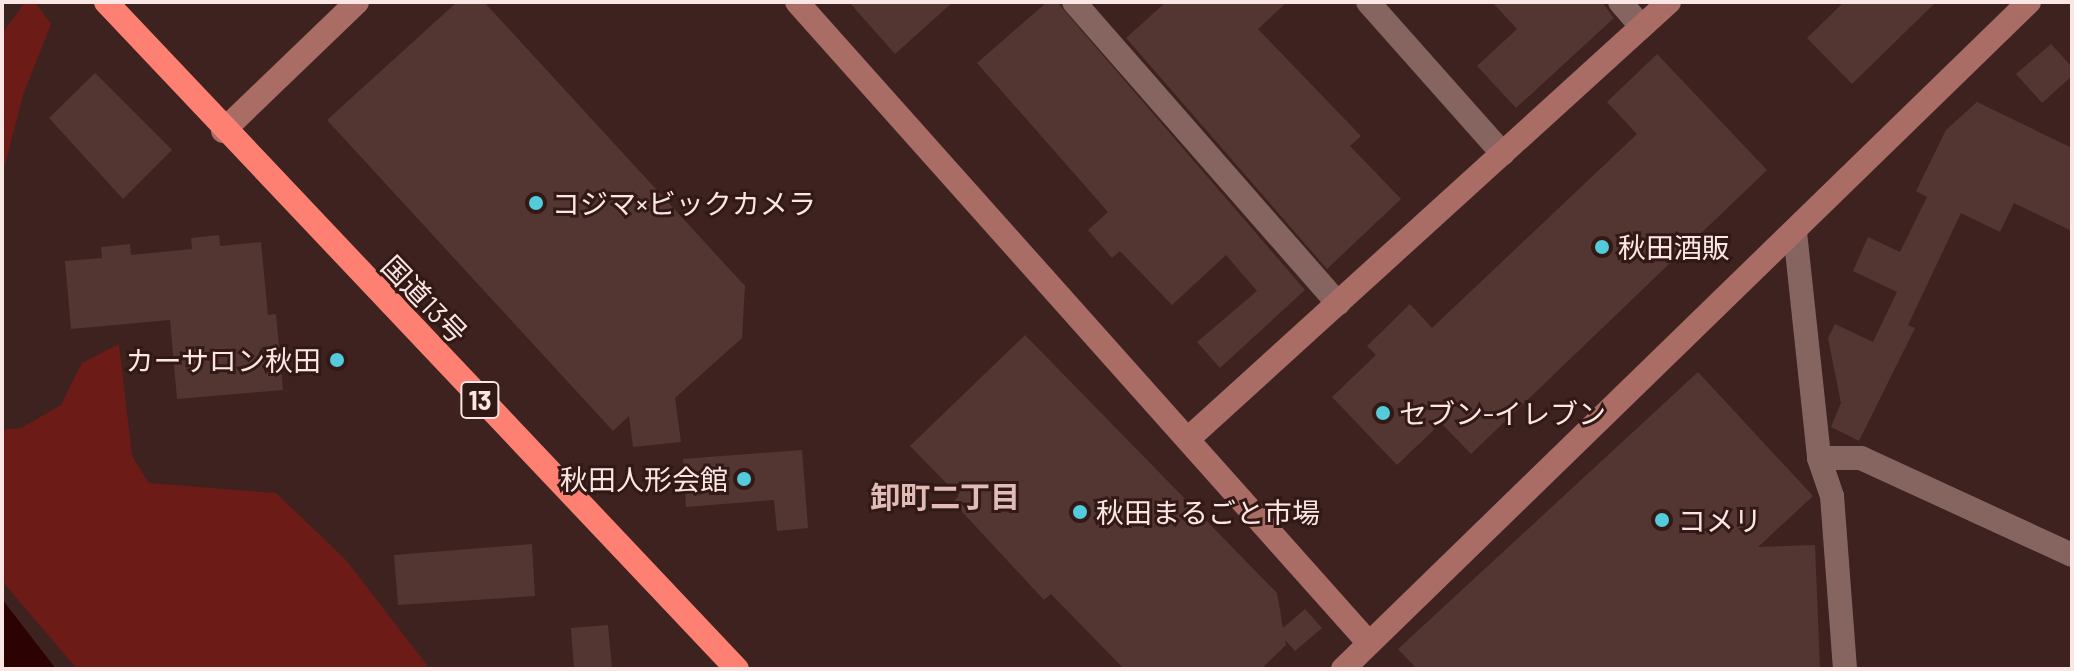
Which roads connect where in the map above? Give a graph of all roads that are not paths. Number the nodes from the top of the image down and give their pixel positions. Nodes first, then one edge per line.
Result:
1 (106, 2) edge
2 (357, 2) edge
3 (797, 2) edge
4 (1074, 2) edge
5 (1368, 2) edge
6 (1620, 2) edge
7 (1669, 2) edge
8 (2029, 2) edge
9 (1642, 27) junction
10 (223, 131) junction
11 (1503, 154) junction
12 (1795, 232) junction
13 (1338, 304) junction
14 (1188, 439) junction
15 (1819, 458) junction
16 (2072, 555) edge
17 (1369, 643) junction
18 (737, 669) edge
19 (1343, 669) edge
20 (1845, 669) edge

1 - 10 highway, 国道13号 / 13
2 - 10 street
3 - 14 street
4 - 13 street
5 - 11 street
6 - 9 street
7 - 9 street
8 - 12 street
9 - 11 street
10 - 18 highway, 国道13号 / 13
11 - 13 street
12 - 15 street
12 - 17 street
13 - 14 street
14 - 17 street
15 - 16 street
15 - 20 street
17 - 19 street

